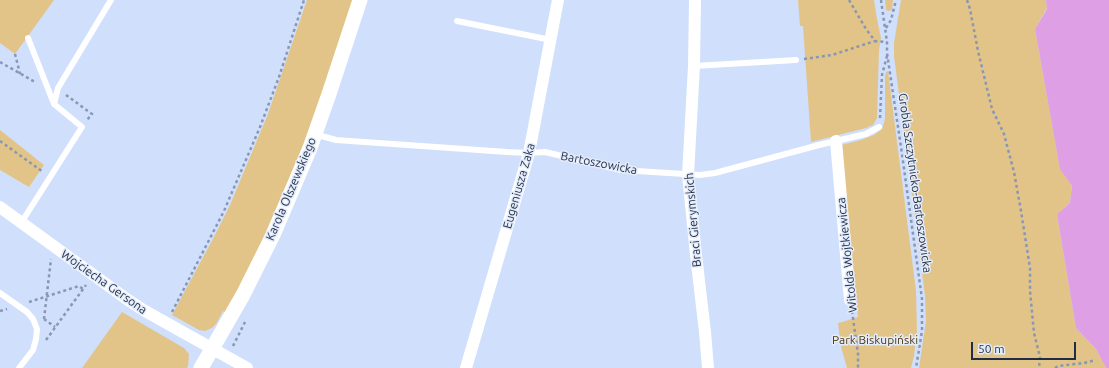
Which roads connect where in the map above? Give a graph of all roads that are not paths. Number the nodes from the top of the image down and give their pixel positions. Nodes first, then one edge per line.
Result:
1 (111, 0) edge
2 (360, 0) edge
3 (558, 0) edge
4 (695, 0) edge
5 (457, 21) dead end
6 (28, 38) dead end
7 (551, 40) junction
8 (796, 60) road end
9 (694, 66) junction
10 (54, 104) junction
11 (879, 126) road end
12 (314, 134) junction
13 (836, 141) junction
14 (529, 153) junction
15 (688, 175) junction
16 (0, 207) edge
17 (21, 223) junction
18 (0, 293) edge
19 (850, 300) road end
20 (212, 349) junction
21 (19, 368) edge
22 (201, 368) edge
23 (246, 368) edge
24 (466, 368) edge
25 (708, 368) edge

1 - 10 lane
2 - 12 street, Karola Olszewskiego
3 - 7 street, Eugeniusza Zaka
4 - 9 street, Braci Gierymskich
5 - 7 lane
6 - 10 lane
7 - 14 street, Eugeniusza Zaka
8 - 9 lane
9 - 15 street, Braci Gierymskich
10 - 17 lane
11 - 13 lane, Bartoszowicka
12 - 14 lane, Bartoszowicka
12 - 20 street, Karola Olszewskiego
13 - 15 lane, Bartoszowicka
13 - 19 street, Witolda Wojtkiewicza
14 - 15 lane, Bartoszowicka
14 - 24 street, Eugeniusza Zaka
15 - 25 street, Braci Gierymskich
16 - 17 street, Wojciecha Gersona
17 - 20 street, Wojciecha Gersona
18 - 21 lane
20 - 22 street, Karola Olszewskiego
20 - 23 street

